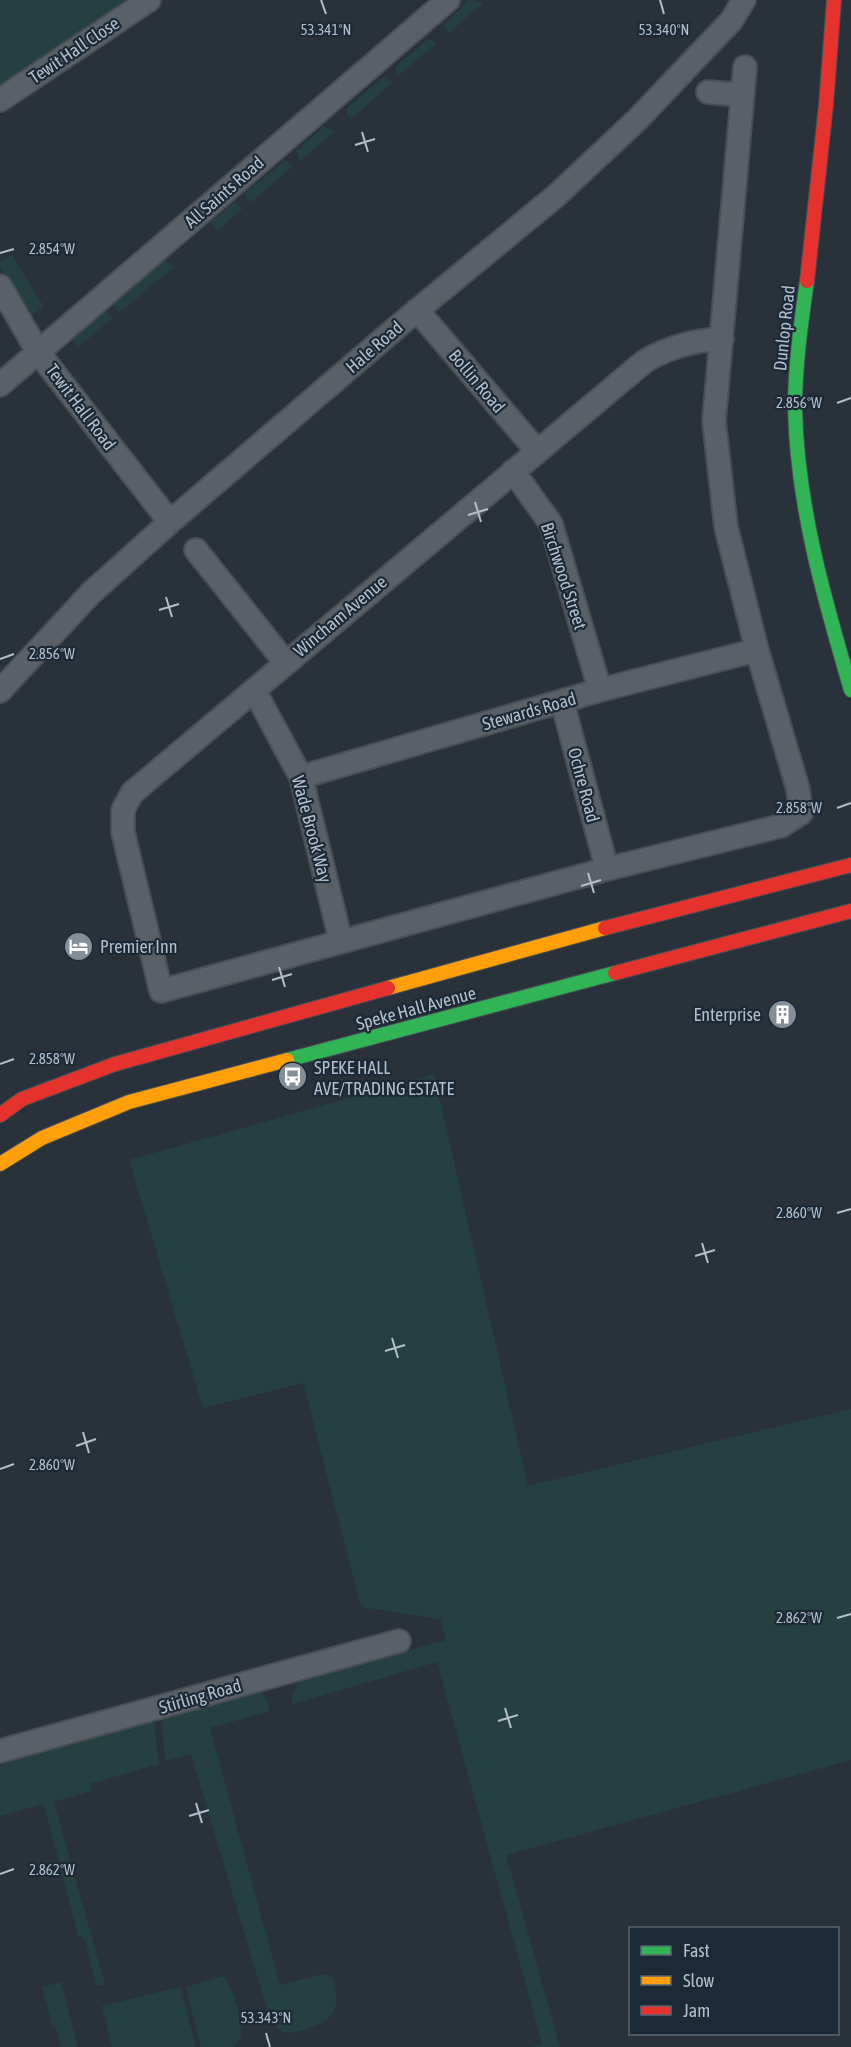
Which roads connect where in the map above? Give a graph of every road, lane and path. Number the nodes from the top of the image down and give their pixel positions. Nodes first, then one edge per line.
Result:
1 (149, 0) edge
2 (448, 0) edge
3 (744, 0) edge
4 (834, 0) edge
5 (745, 67) dead end
6 (708, 92) dead end
7 (742, 95) junction
8 (0, 100) edge
9 (0, 286) edge
10 (417, 310) junction
11 (722, 339) junction
12 (38, 352) junction
13 (0, 385) edge
14 (537, 452) junction
15 (513, 471) junction
16 (170, 522) junction
17 (196, 550) dead end
18 (758, 650) junction
19 (285, 662) junction
20 (254, 690) junction
21 (600, 690) junction
22 (851, 690) edge
23 (0, 691) edge
24 (562, 701) junction
25 (301, 777) junction
26 (851, 865) edge
27 (607, 869) junction
28 (851, 911) edge
29 (341, 942) junction
30 (116, 1093) dead end
31 (152, 1096) junction
32 (0, 1115) edge
33 (0, 1164) edge
34 (399, 1641) dead end
35 (0, 1751) edge

1 - 8 street, Tewit Hall Close
2 - 12 street, All Saints Road
3 - 10 street, Hale Road
4 - 22 street, Dunlop Road
5 - 7 street
6 - 7 street
7 - 11 street
9 - 12 street, Tewit Hall Road
10 - 14 street, Bollin Road
10 - 16 street, Hale Road
11 - 14 street, Wincham Avenue
11 - 18 street
12 - 13 street, All Saints Road
12 - 16 street, Tewit Hall Road
14 - 15 street, Wincham Avenue
15 - 19 street, Wincham Avenue
15 - 21 street, Birchwood Street
16 - 23 street, Hale Road
17 - 19 street
18 - 21 street, Stewards Road
18 - 27 street
19 - 20 street, Wincham Avenue
20 - 25 street, Wade Brook Way
20 - 29 street, Wincham Avenue
21 - 24 street, Stewards Road
24 - 25 street, Stewards Road
24 - 27 street, Ochre Road
25 - 29 street, Wade Brook Way
26 - 32 street, Speke Hall Avenue
27 - 29 street
28 - 31 street, Speke Hall Avenue
30 - 31 street
31 - 33 street, Speke Hall Avenue
34 - 35 street, Stirling Road

